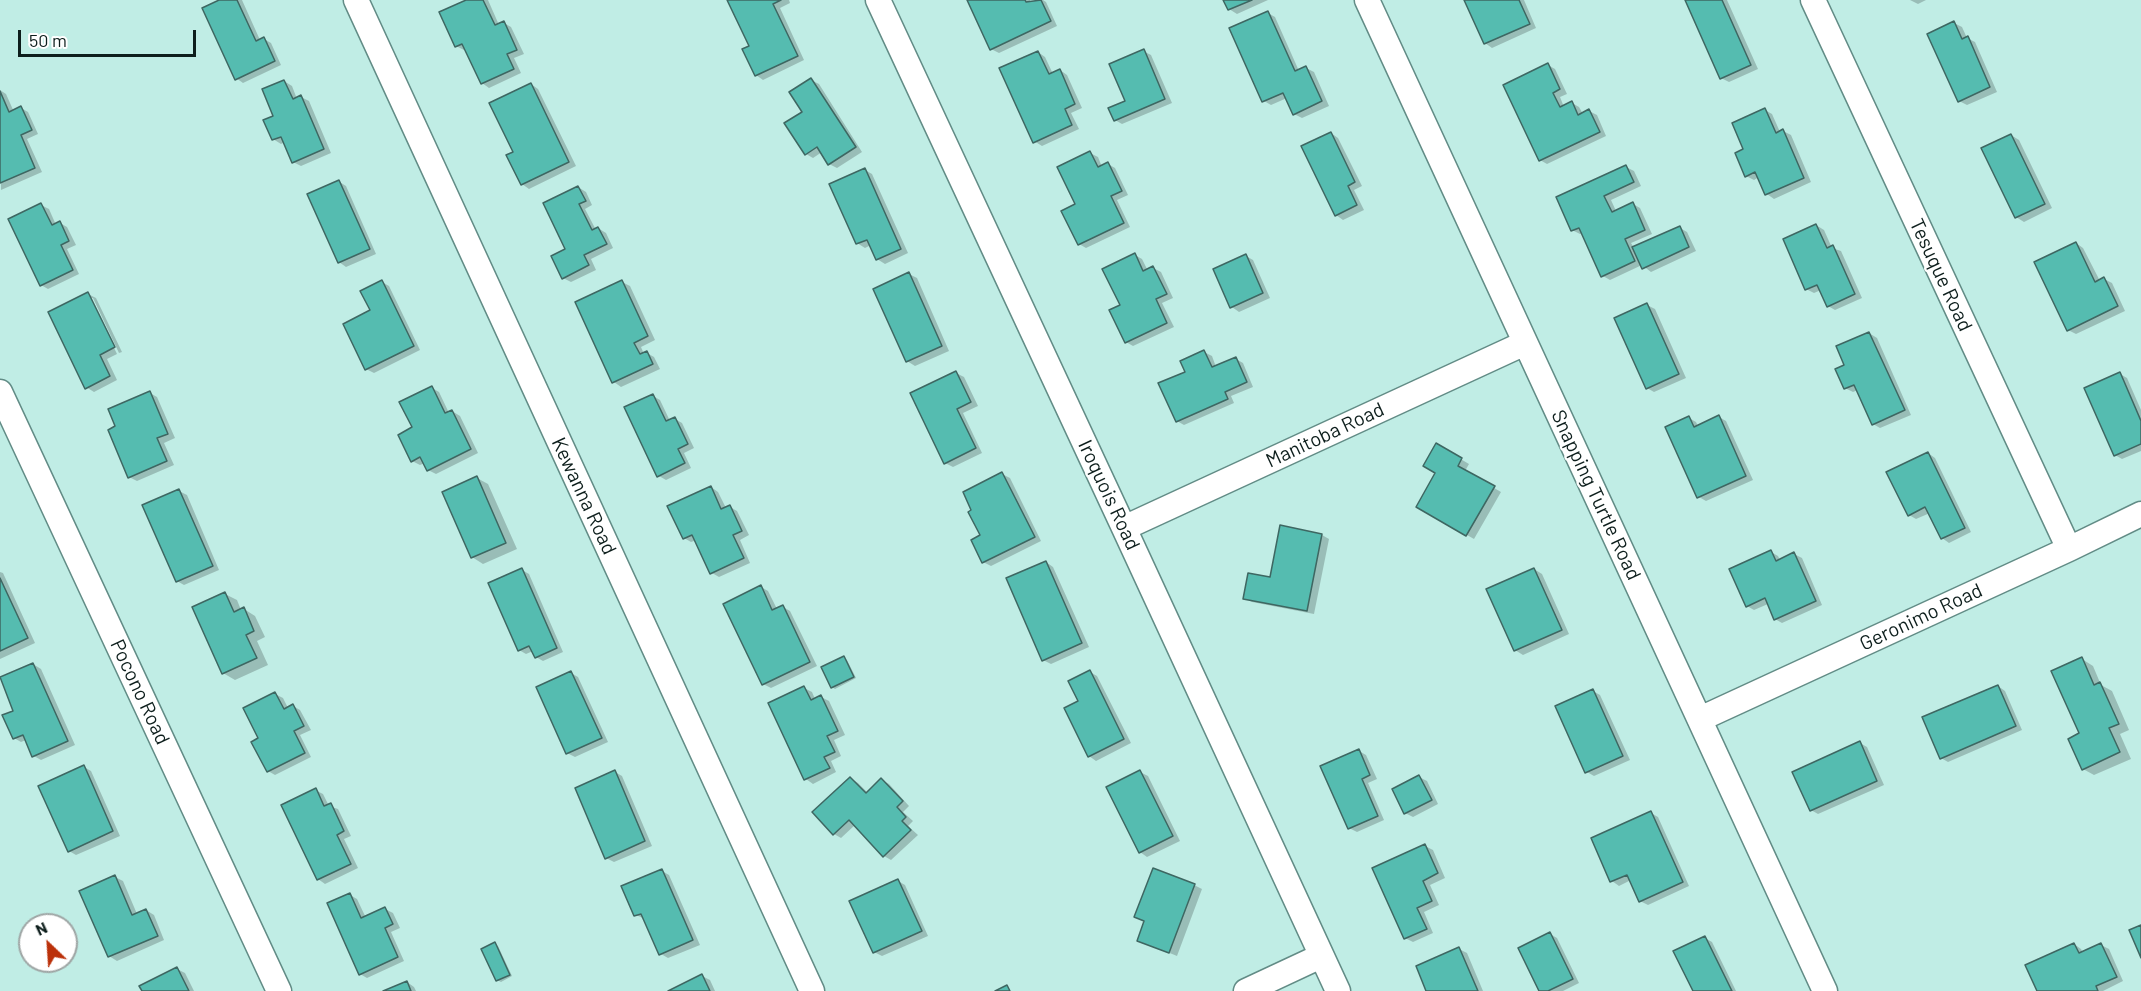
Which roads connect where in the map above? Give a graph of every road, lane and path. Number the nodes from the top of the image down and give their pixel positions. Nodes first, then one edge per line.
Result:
1 (356, 0) edge
2 (878, 0) edge
3 (1367, 0) edge
4 (1814, 0) edge
5 (1525, 343) junction
6 (0, 392) edge
7 (2141, 513) edge
8 (1124, 528) junction
9 (2069, 549) junction
10 (1700, 719) junction
11 (1322, 956) junction
12 (279, 991) edge
13 (812, 991) edge
14 (1246, 991) edge
15 (1338, 991) edge
16 (1825, 991) edge

1 - 13 street, Kewanna Road
2 - 8 street, Iroquois Road
3 - 5 street, Snapping Turtle Road
4 - 9 street, Tesuque Road
5 - 8 street, Manitoba Road
5 - 10 street, Snapping Turtle Road
6 - 12 street, Pocono Road
7 - 9 street, Geronimo Road
8 - 11 street, Iroquois Road
9 - 10 street, Geronimo Road
10 - 16 street, Snapping Turtle Road
11 - 14 street
11 - 15 street, Iroquois Road

